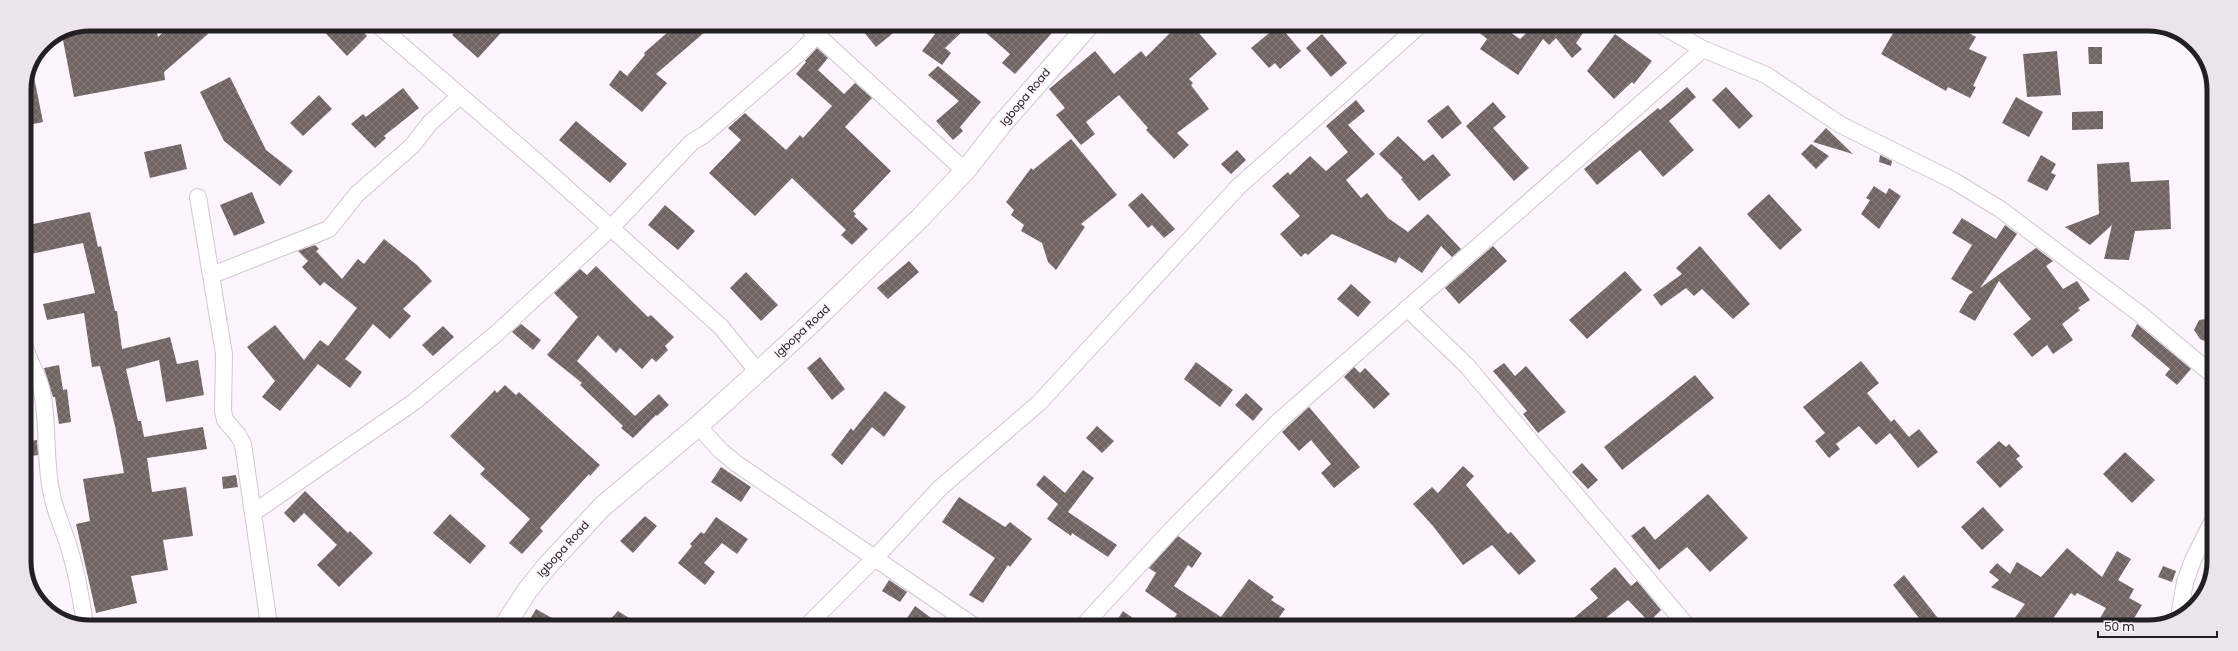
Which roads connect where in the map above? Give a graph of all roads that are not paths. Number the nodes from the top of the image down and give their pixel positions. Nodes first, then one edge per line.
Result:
1 (385, 31) edge
2 (810, 31) edge
3 (812, 31) edge
4 (1083, 31) edge
5 (1413, 31) edge
6 (1671, 31) edge
7 (1702, 49) junction
8 (460, 96) junction
9 (965, 171) junction
10 (198, 197) dead end
11 (610, 228) junction
12 (212, 275) junction
13 (1407, 308) junction
14 (31, 363) edge
15 (2207, 370) edge
16 (758, 372) junction
17 (698, 426) junction
18 (253, 513) junction
19 (2207, 532) edge
20 (874, 559) junction
21 (2180, 610) edge
22 (84, 619) edge
23 (268, 620) edge
24 (508, 620) edge
25 (814, 620) edge
26 (965, 620) edge
27 (1089, 620) edge
28 (1683, 620) edge

1 - 8 street
2 - 11 street
3 - 9 street
4 - 9 street, Igbopa Road
5 - 20 street
6 - 7 street
7 - 13 street
7 - 15 street
8 - 11 street
8 - 12 street
9 - 16 street, Igbopa Road
10 - 12 street
11 - 16 street
11 - 18 street
12 - 18 street
13 - 27 street
13 - 28 street
14 - 22 street
16 - 17 street, Igbopa Road
17 - 20 street
17 - 24 street, Igbopa Road
18 - 23 street
19 - 21 street
20 - 25 street
20 - 26 street

